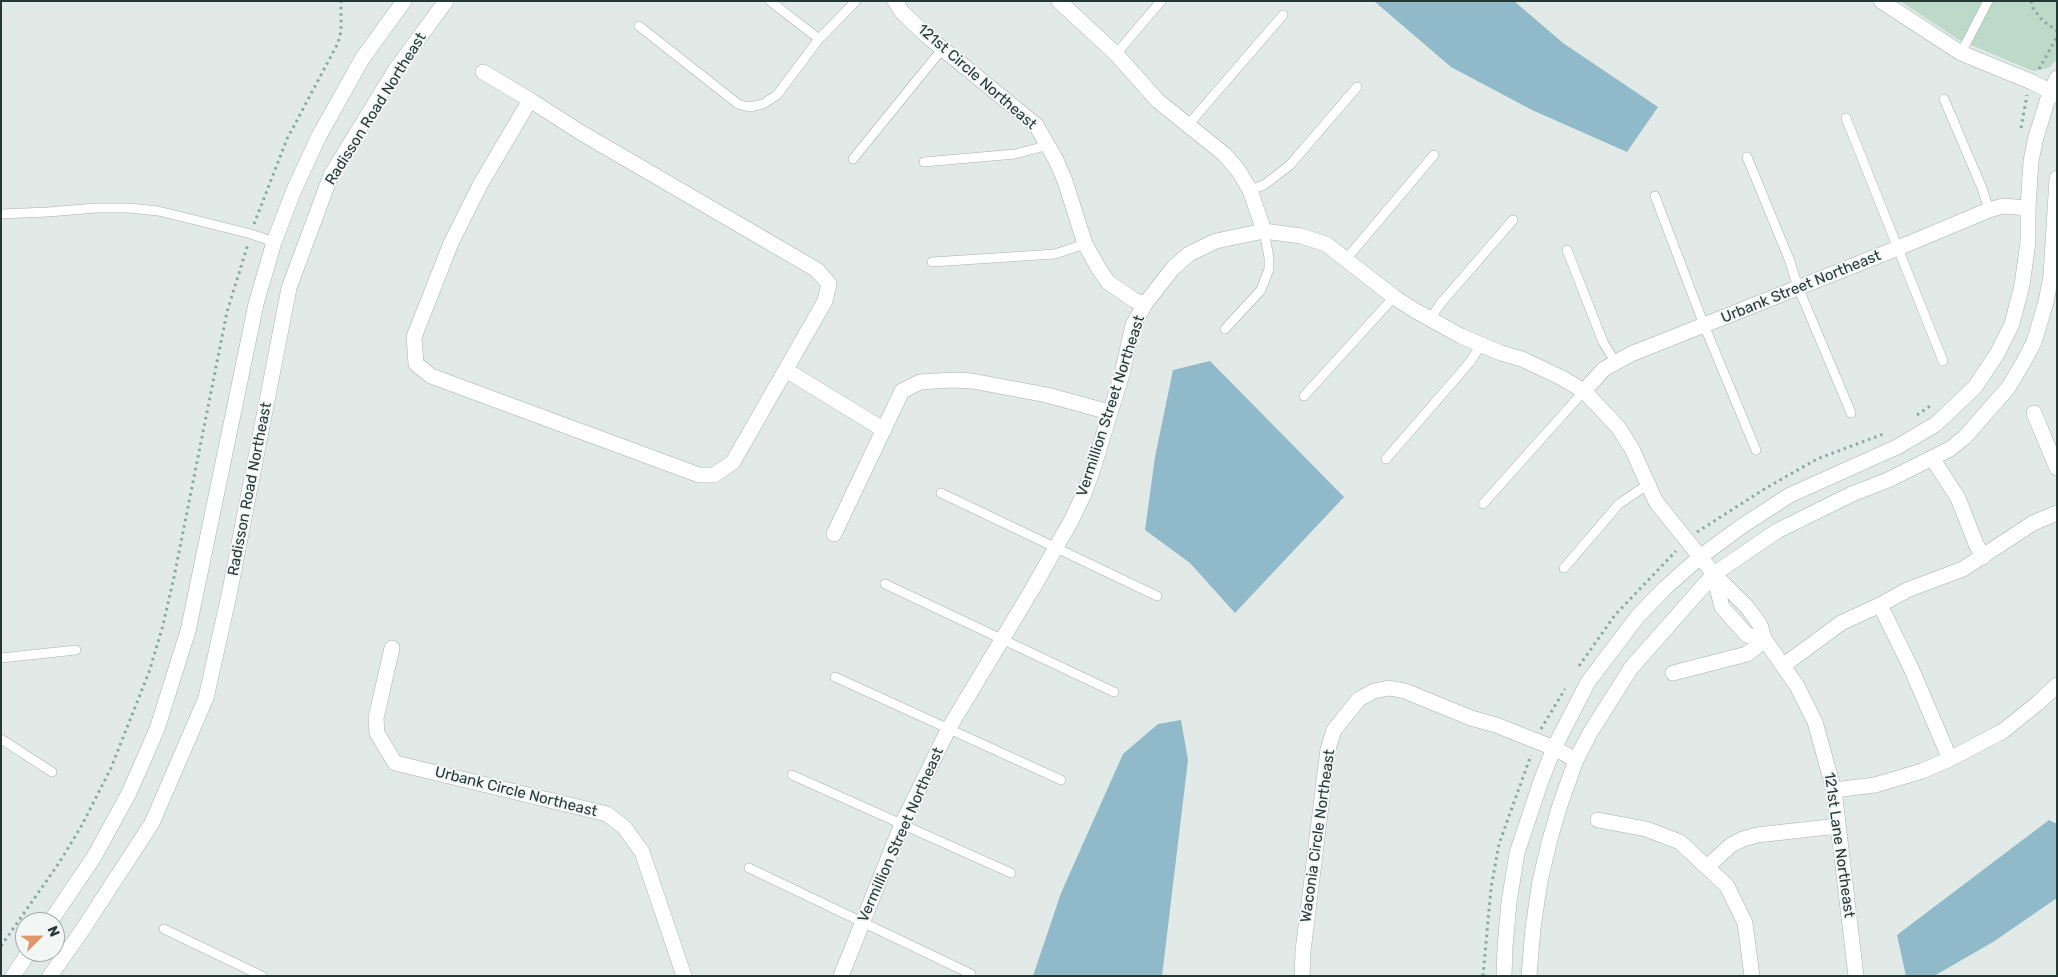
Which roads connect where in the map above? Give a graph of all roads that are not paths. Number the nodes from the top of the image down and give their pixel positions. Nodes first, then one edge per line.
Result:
1 (404, 1) edge
2 (446, 1) edge
3 (770, 1) edge
4 (856, 1) edge
5 (895, 1) edge
6 (1060, 1) edge
7 (1161, 1) edge
8 (1881, 1) edge
9 (1988, 1) edge
10 (1283, 15) dead end
11 (639, 26) dead end
12 (819, 39) junction
13 (943, 48) junction
14 (1961, 53) junction
15 (1116, 54) junction
16 (483, 72) dead end
17 (1357, 87) dead end
18 (2054, 88) edge
19 (1944, 98) dead end
20 (530, 100) junction
21 (1846, 118) dead end
22 (1188, 125) junction
23 (1047, 143) junction
24 (1434, 155) dead end
25 (1747, 157) dead end
26 (853, 159) dead end
27 (924, 162) dead end
28 (2057, 178) edge
29 (1250, 190) junction
30 (1655, 196) dead end
31 (2028, 208) junction
32 (1989, 210) junction
33 (1, 214) edge
34 (1513, 220) dead end
35 (1264, 231) junction
36 (274, 242) junction
37 (1084, 244) junction
38 (1898, 248) junction
39 (1567, 250) dead end
40 (1347, 258) junction
41 (932, 262) dead end
42 (1798, 287) junction
43 (1394, 297) junction
44 (1144, 304) junction
45 (1430, 319) junction
46 (1704, 325) junction
47 (1225, 329) dead end
48 (1480, 345) junction
49 (1943, 361) dead end
50 (1616, 363) junction
51 (786, 370) junction
52 (1584, 391) junction
53 (1304, 396) dead end
54 (1109, 412) junction
55 (1851, 413) dead end
56 (2034, 414) dead end
57 (884, 430) junction
58 (1756, 450) dead end
59 (1932, 458) junction
60 (1386, 459) dead end
61 (2057, 468) edge
62 (1647, 484) junction
63 (941, 494) dead end
64 (1483, 504) dead end
65 (2057, 513) edge
66 (834, 534) dead end
67 (1056, 548) junction
68 (1700, 557) junction
69 (1983, 557) junction
70 (1564, 568) dead end
71 (1714, 574) junction
72 (885, 584) dead end
73 (1157, 596) dead end
74 (1880, 606) junction
75 (1001, 638) junction
76 (1765, 640) junction
77 (392, 648) dead end
78 (76, 650) dead end
79 (1, 658) edge
80 (1784, 665) junction
81 (1673, 673) dead end
82 (835, 677) dead end
83 (2057, 685) edge
84 (1114, 692) dead end
85 (949, 728) junction
86 (1, 739) edge
87 (1554, 748) junction
88 (1950, 759) junction
89 (1576, 760) junction
90 (52, 772) dead end
91 (792, 775) dead end
92 (1061, 780) dead end
93 (1834, 790) junction
94 (1598, 820) dead end
95 (902, 824) junction
96 (1838, 826) junction
97 (1707, 867) junction
98 (749, 868) dead end
99 (1011, 874) dead end
100 (57, 912) edge
101 (862, 923) junction
102 (164, 929) dead end
103 (22, 962) edge
104 (971, 974) edge
105 (13, 976) edge
106 (50, 976) edge
107 (262, 976) edge
108 (684, 976) edge
109 (841, 976) edge
110 (1302, 976) edge
111 (1504, 976) edge
112 (1528, 976) edge
113 (1752, 976) edge
114 (1856, 976) edge

1 - 36 street, Radisson Road Northeast
2 - 106 street, Radisson Road Northeast
3 - 12 lane
4 - 12 lane
5 - 13 street, 121st Circle Northeast
6 - 15 street
7 - 15 lane
8 - 14 street
9 - 14 lane
10 - 22 lane
11 - 12 lane
13 - 23 street, 121st Circle Northeast
13 - 26 lane
14 - 18 street
15 - 22 street
16 - 20 street
17 - 29 lane
18 - 31 street
19 - 32 lane
20 - 51 street
20 - 51 street
21 - 38 lane
22 - 29 street
23 - 27 lane
23 - 37 street, 121st Circle Northeast
24 - 40 lane
25 - 42 lane
28 - 59 street
29 - 35 street
30 - 46 lane
31 - 32 street, Urbank Street Northeast
31 - 68 street
32 - 38 street, Urbank Street Northeast
33 - 36 lane
34 - 45 lane
35 - 40 street, Vermillion Street Northeast
35 - 44 street, Vermillion Street Northeast
35 - 47 lane
36 - 100 street, Radisson Road Northeast
37 - 41 lane
37 - 44 street, 121st Circle Northeast
38 - 42 street, Urbank Street Northeast
38 - 49 lane
39 - 50 lane
40 - 43 street, Vermillion Street Northeast
42 - 46 street, Urbank Street Northeast
42 - 55 lane
43 - 45 street, Vermillion Street Northeast
43 - 53 lane
44 - 54 street, Vermillion Street Northeast
45 - 48 street, Vermillion Street Northeast
46 - 50 street, Urbank Street Northeast
46 - 58 lane
48 - 52 street, Vermillion Street Northeast
48 - 60 lane
50 - 52 street, Urbank Street Northeast
51 - 57 street
52 - 62 street, Vermillion Street Northeast
52 - 64 lane
54 - 57 street
54 - 67 street, Vermillion Street Northeast
56 - 61 street
57 - 66 street
59 - 69 street
59 - 71 street
62 - 68 street, Vermillion Street Northeast
62 - 70 lane
63 - 67 lane
65 - 69 street
67 - 73 lane
67 - 75 street, Vermillion Street Northeast
68 - 71 street, Vermillion Street Northeast
68 - 87 street
69 - 74 street
71 - 76 street, 121st Lane Northeast
71 - 89 street
72 - 75 lane
74 - 80 street
74 - 88 street
75 - 84 lane
75 - 85 street, Vermillion Street Northeast
76 - 80 street, 121st Lane Northeast
76 - 81 street
77 - 108 street, Urbank Circle Northeast
78 - 79 lane
80 - 93 street, 121st Lane Northeast
82 - 85 lane
83 - 88 street
85 - 92 lane
85 - 95 street, Vermillion Street Northeast
86 - 90 lane
87 - 89 street, Waconia Circle Northeast
87 - 110 street, Waconia Circle Northeast
87 - 111 street
88 - 93 street
89 - 112 street
91 - 95 lane
93 - 96 street, 121st Lane Northeast
94 - 97 street
95 - 99 lane
95 - 101 street, Vermillion Street Northeast
96 - 97 street
96 - 114 street, 121st Lane Northeast
97 - 113 street
98 - 101 lane
101 - 104 lane
101 - 109 street, Vermillion Street Northeast
102 - 107 lane
103 - 105 street

